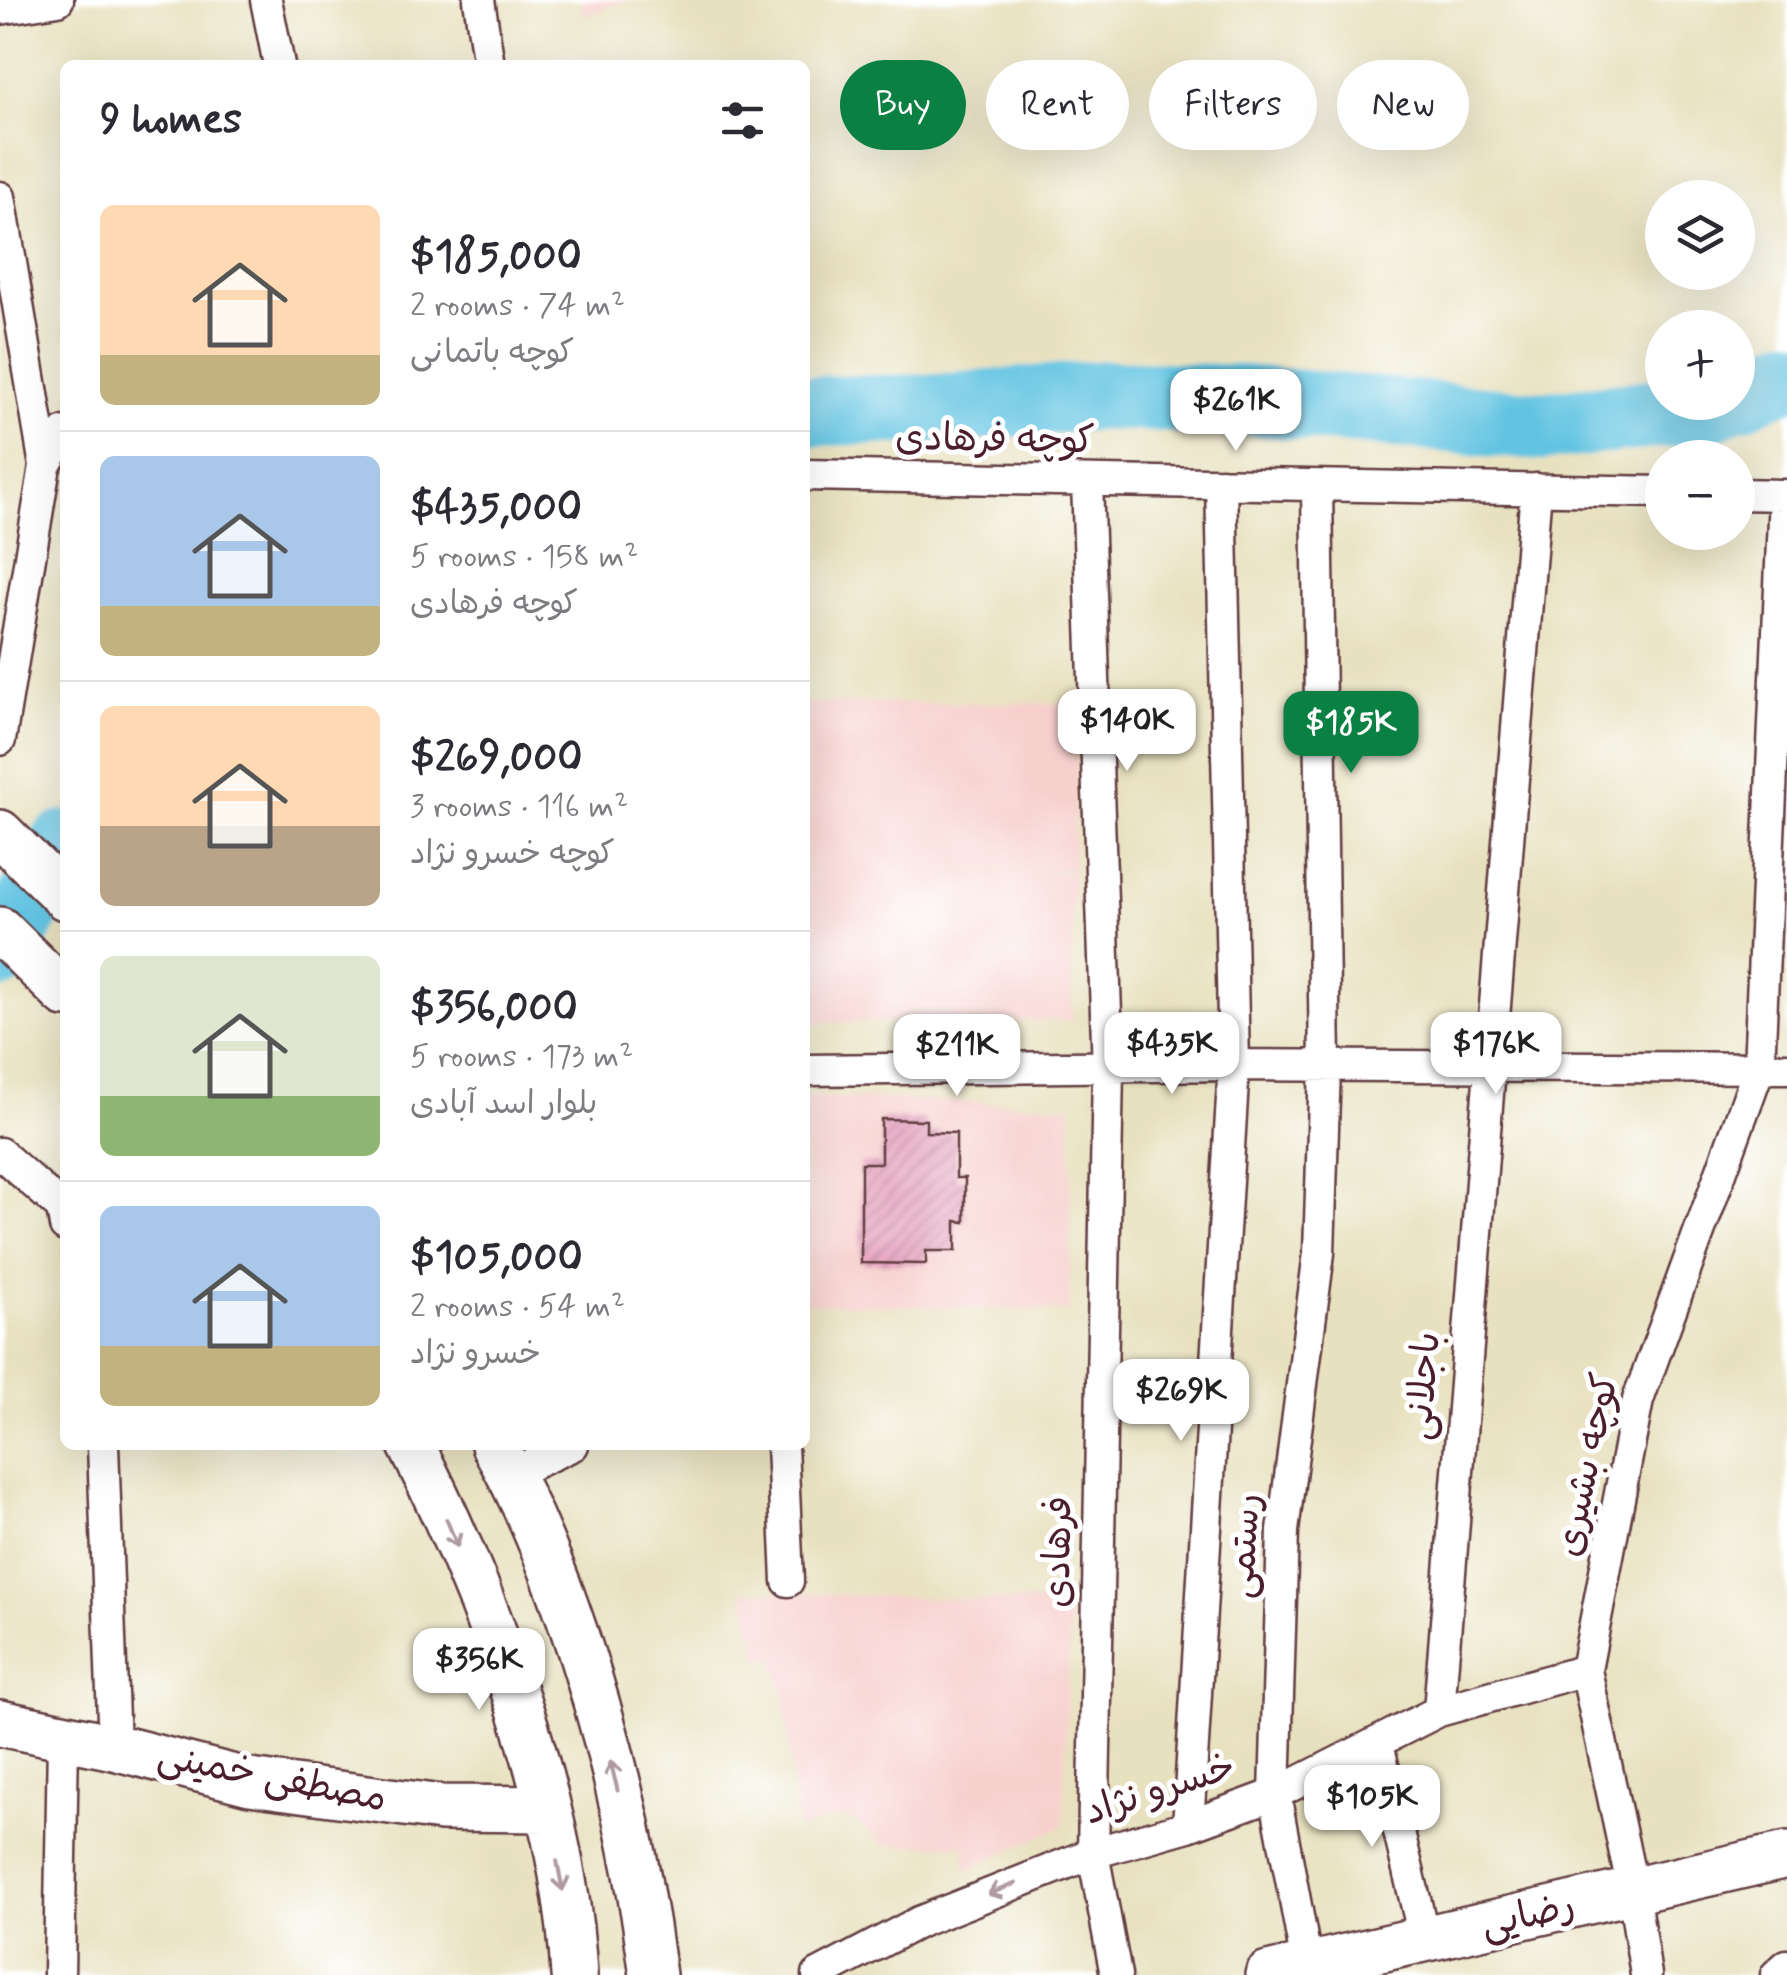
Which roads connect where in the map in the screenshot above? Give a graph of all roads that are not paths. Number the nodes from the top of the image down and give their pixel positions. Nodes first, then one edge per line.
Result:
1 (58, 0) edge
2 (266, 0) edge
3 (480, 0) edge
4 (0, 9) edge
5 (278, 60) edge
6 (488, 60) edge
7 (0, 197) edge
8 (60, 440) edge
9 (44, 466) junction
10 (810, 475) edge
11 (1087, 482) junction
12 (1220, 484) junction
13 (1317, 486) junction
14 (1536, 489) junction
15 (1645, 492) edge
16 (1755, 494) edge
17 (0, 740) edge
18 (1, 834) edge
19 (60, 892) edge
20 (0, 930) edge
21 (59, 987) edge
22 (1234, 1065) junction
23 (1325, 1066) junction
24 (1491, 1067) junction
25 (1108, 1068) junction
26 (1773, 1068) edge
27 (810, 1070) edge
28 (0, 1153) edge
29 (60, 1206) edge
30 (103, 1450) edge
31 (413, 1450) edge
32 (550, 1450) edge
33 (782, 1450) edge
34 (502, 1460) edge
35 (788, 1581) dead end
36 (1586, 1670) junction
37 (1439, 1711) junction
38 (0, 1723) edge
39 (63, 1739) junction
40 (1378, 1744) junction
41 (114, 1746) junction
42 (1275, 1794) junction
43 (547, 1809) junction
44 (1188, 1826) junction
45 (1093, 1853) junction
46 (1787, 1855) edge
47 (1633, 1891) junction
48 (1426, 1941) junction
49 (1787, 1965) edge
50 (1295, 1973) edge
51 (59, 1975) edge
52 (574, 1975) edge
53 (652, 1975) edge
54 (818, 1975) edge
55 (1116, 1975) edge
56 (1646, 1975) edge
57 (1776, 1975) edge

1 - 4 street
2 - 5 street
3 - 6 street
7 - 9 street
8 - 9 street
9 - 17 street
10 - 11 street, کوچه فرهادی
11 - 12 street, کوچه فرهادی
11 - 25 street, فرهادی
12 - 13 street, کوچه فرهادی
12 - 22 street
13 - 14 street, کوچه فرهادی
13 - 23 street, رستمی
14 - 15 street, کوچه فرهادی
14 - 24 street, باجلانی
16 - 26 street, کوچه بشیری
18 - 19 main road
20 - 21 main road
22 - 23 street
22 - 25 street
22 - 44 street
23 - 24 street
23 - 42 street, رستمی
24 - 26 street
24 - 37 street, باجلانی
25 - 27 street
25 - 45 street, فرهادی
26 - 36 street, کوچه بشیری
28 - 29 street
30 - 41 street
31 -> 43 main road
32 - 34 street
33 - 35 street
53 -> 34 main road
36 - 37 street, خسرو نژاد
36 - 47 street, کوچه بشیری
37 - 40 street, خسرو نژاد
38 - 39 main road, مصطفی خمینی
39 - 41 main road, مصطفی خمینی
39 - 51 street
40 - 42 street, خسرو نژاد
40 - 48 street
41 - 43 main road, مصطفی خمینی
42 - 44 street, خسرو نژاد
42 - 50 street, رستمی
43 -> 52 main road
44 - 45 street, خسرو نژاد
45 -> 54 street, خسرو نژاد
45 - 55 street, فرهادی
46 - 47 main road, رضایی
47 - 48 main road, رضایی
47 - 56 street, کوچه بشیری
48 - 50 main road, رضایی
49 - 57 street

